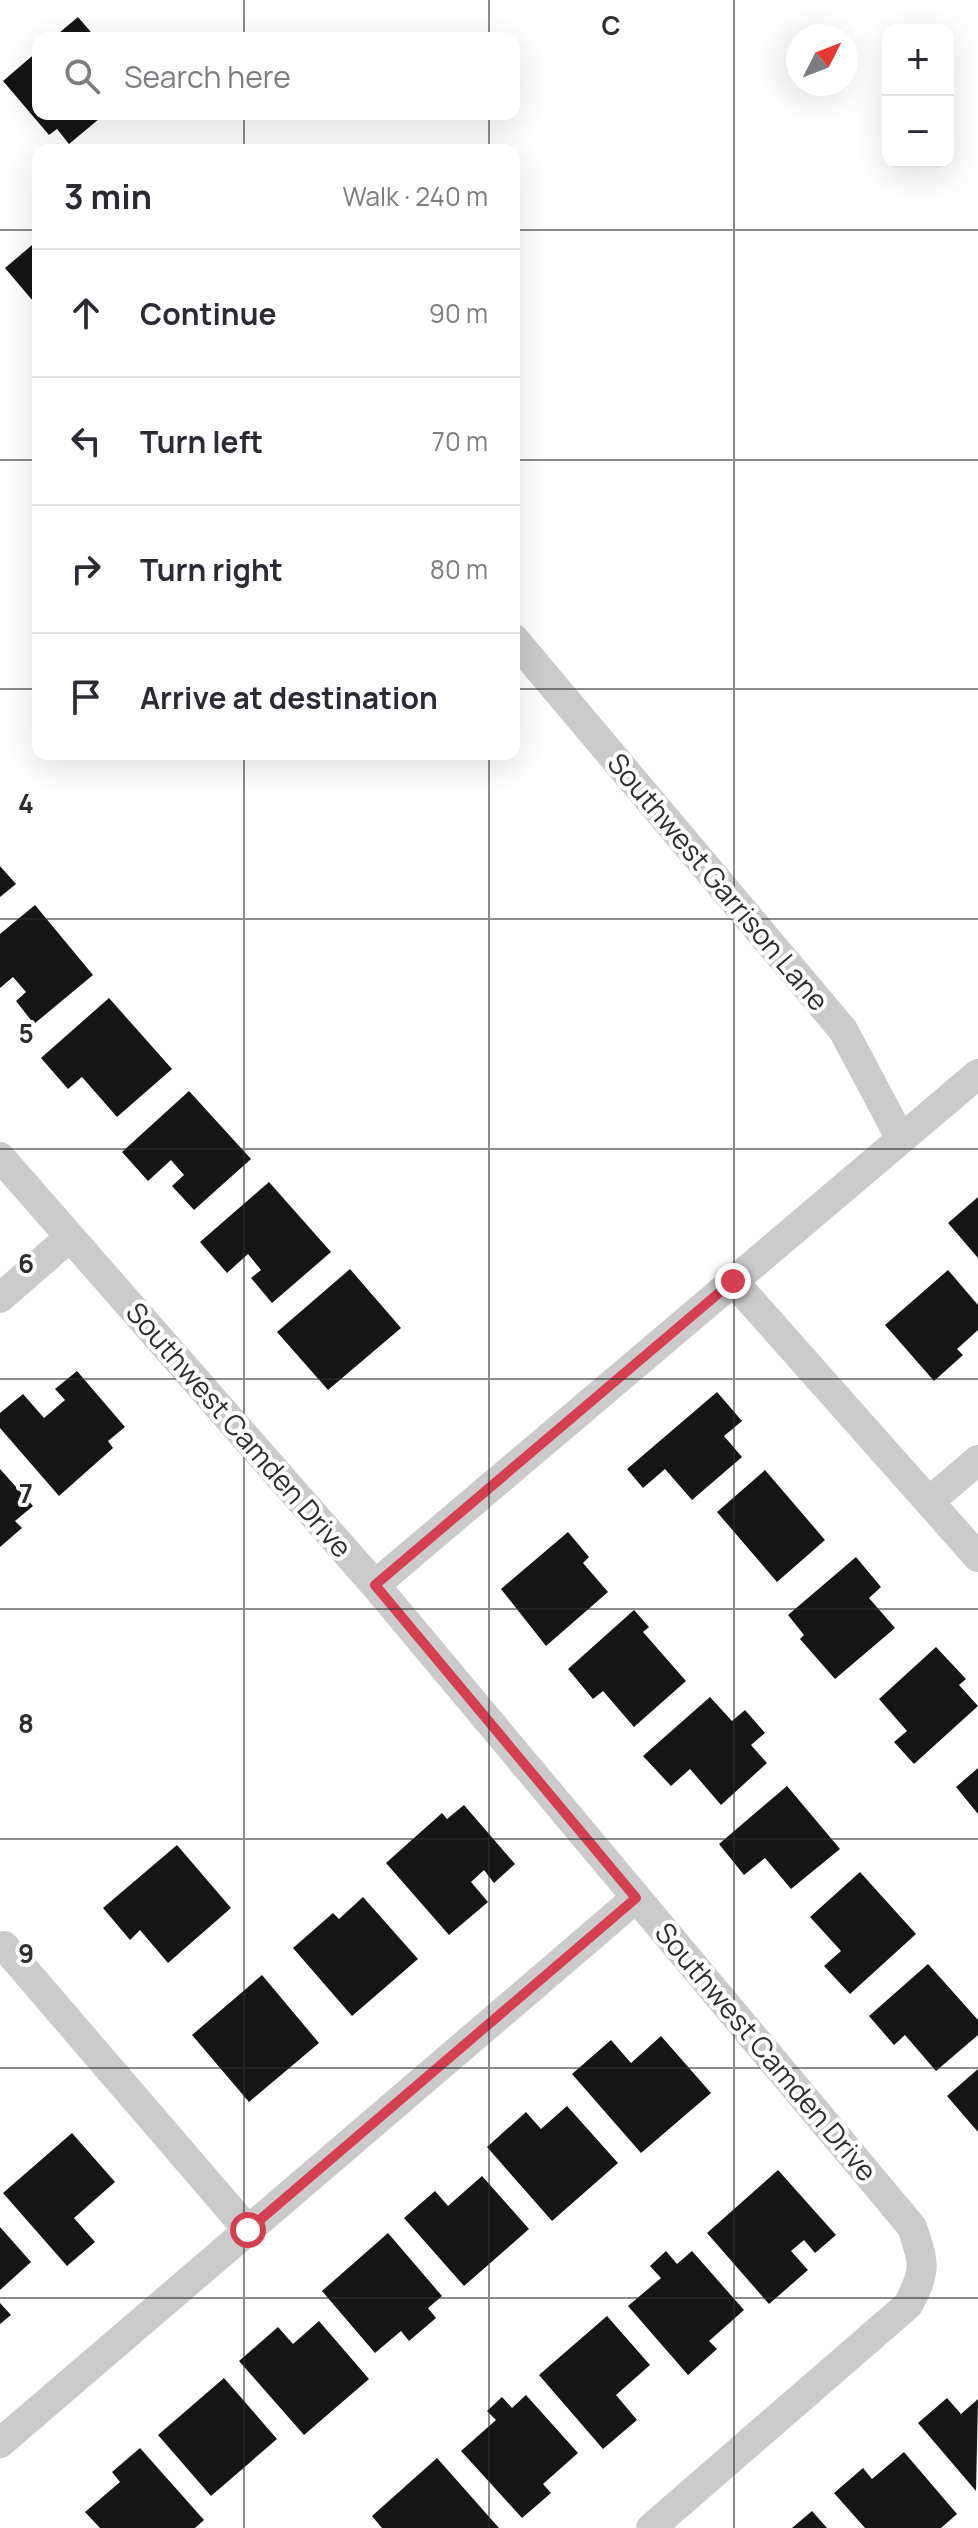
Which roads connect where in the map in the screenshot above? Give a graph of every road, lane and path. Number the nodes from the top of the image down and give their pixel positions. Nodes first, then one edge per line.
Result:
1 (520, 646) edge
2 (978, 1074) edge
3 (901, 1139) junction
4 (0, 1157) edge
5 (70, 1237) junction
6 (733, 1281) junction
7 (0, 1298) edge
8 (978, 1460) edge
9 (930, 1501) junction
10 (978, 1557) edge
11 (375, 1585) junction
12 (636, 1898) junction
13 (4, 1946) dead end
14 (248, 2230) junction
15 (0, 2443) edge
16 (651, 2528) edge

1 - 3 street, Southwest Garrison Lane
2 - 3 street
3 - 6 street
4 - 5 street, Southwest Camden Drive
5 - 7 street
5 - 11 street, Southwest Camden Drive
6 - 9 street
6 - 11 street
8 - 9 street
9 - 10 street
11 - 12 street, Southwest Camden Drive
12 - 14 street
12 - 16 street, Southwest Camden Drive
13 - 14 street
14 - 15 street

